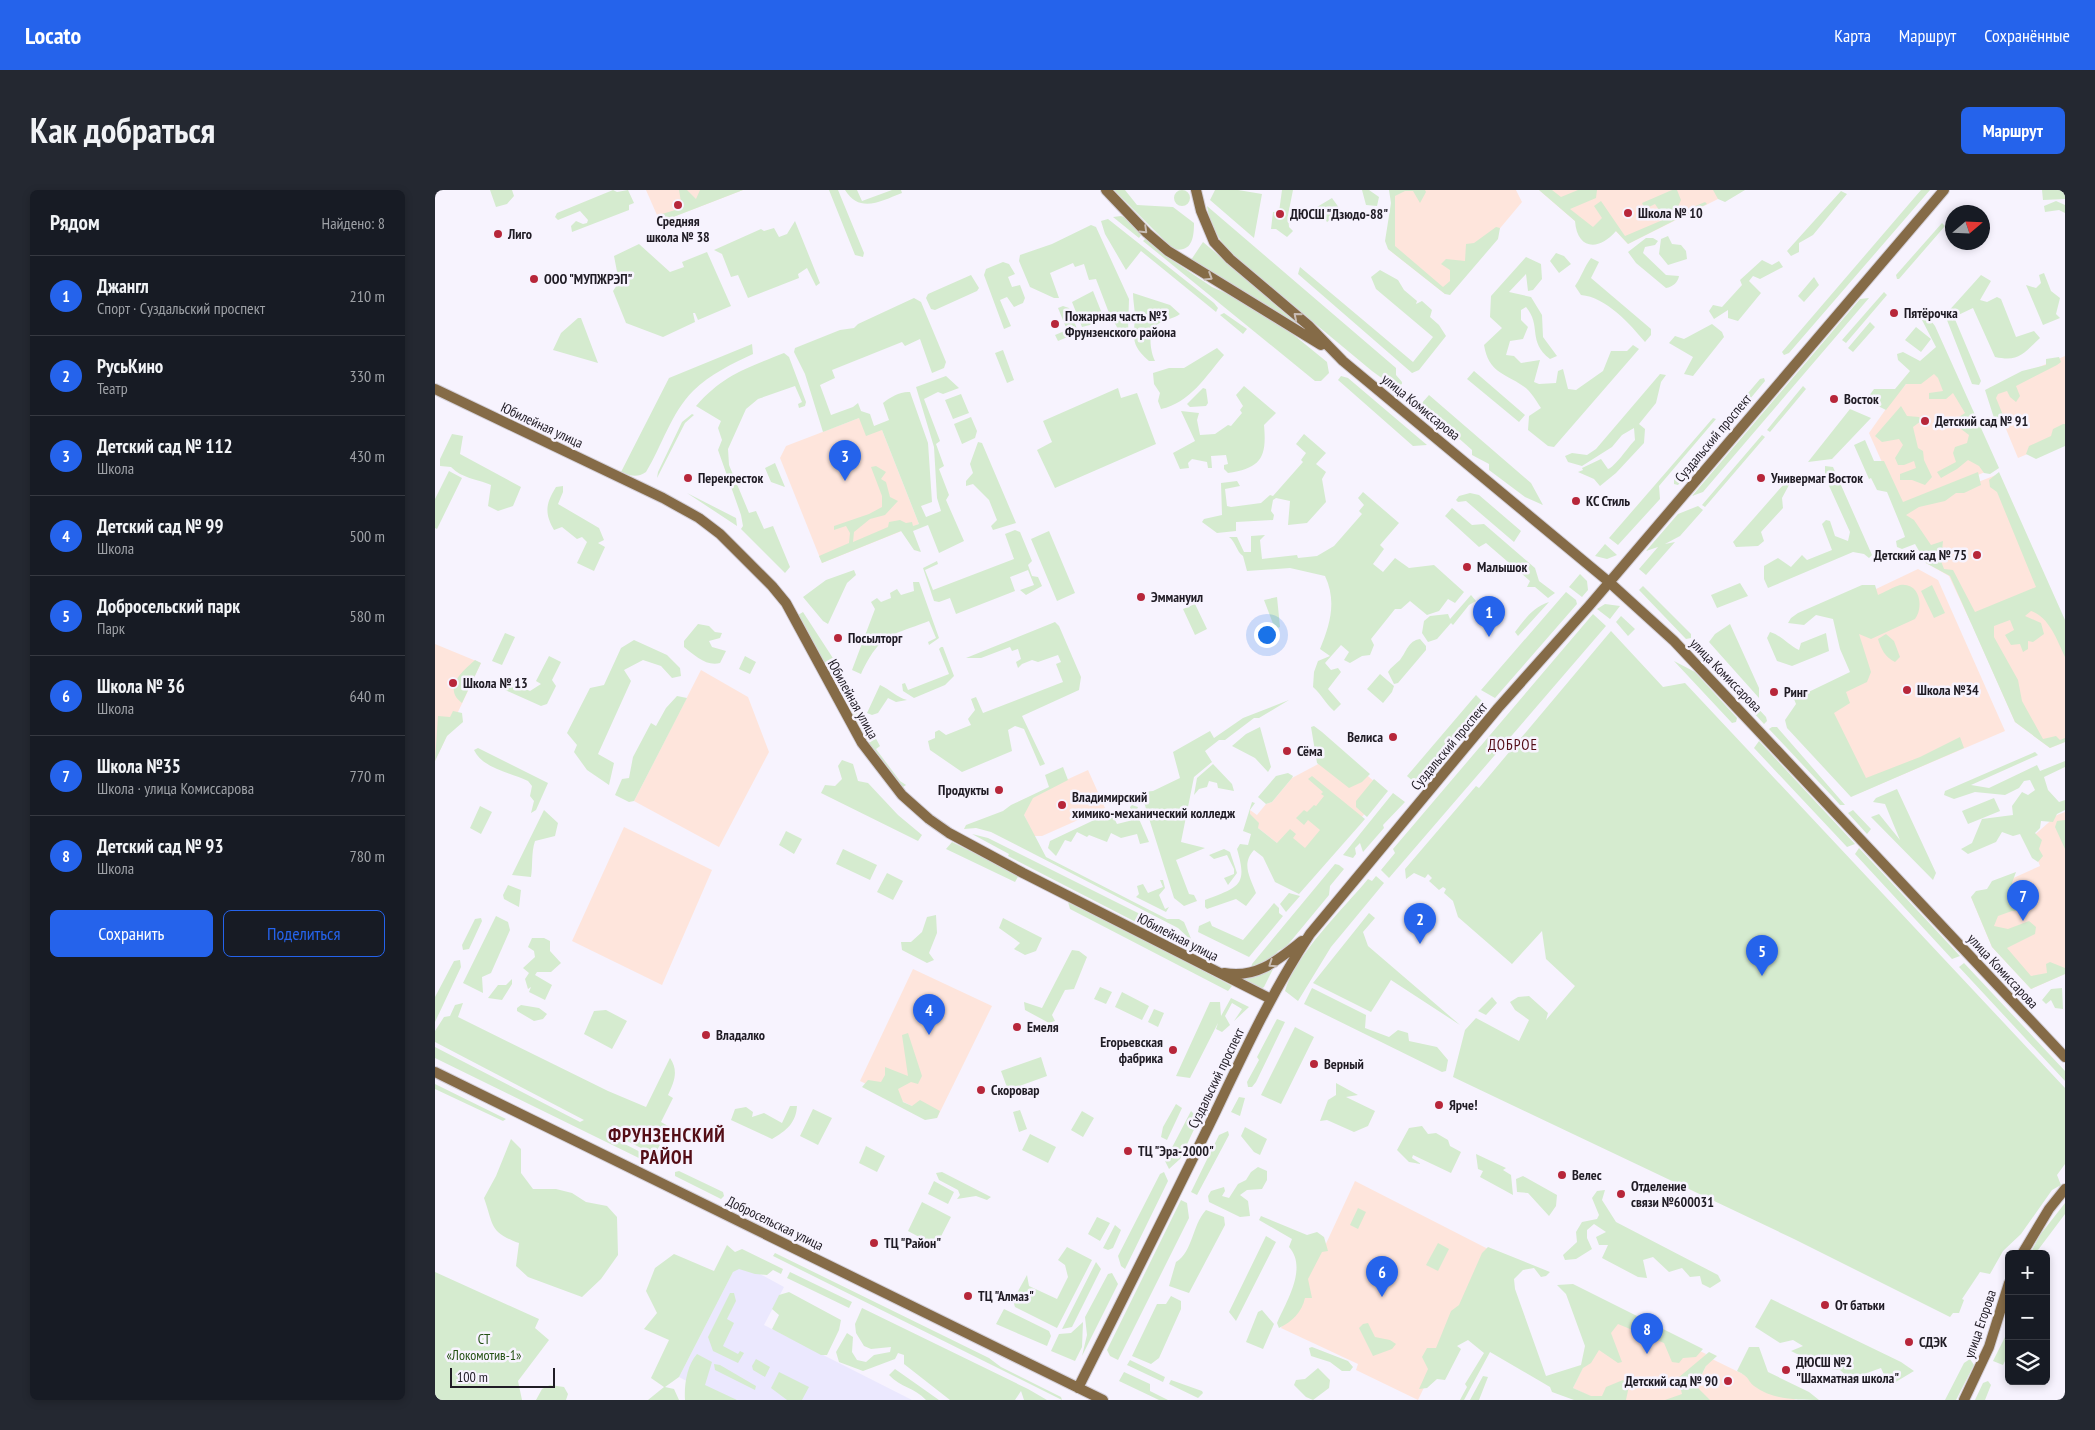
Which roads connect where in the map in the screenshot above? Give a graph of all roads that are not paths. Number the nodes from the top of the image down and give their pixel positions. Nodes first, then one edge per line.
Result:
1 (1106, 190) edge
2 (1196, 190) edge
3 (1945, 190) edge
4 (1331, 351) junction
5 (435, 389) edge
6 (1609, 582) junction
7 (1310, 934) junction
8 (1214, 971) junction
9 (1271, 999) junction
10 (2065, 1057) edge
11 (435, 1072) edge
12 (2065, 1189) edge
13 (2024, 1250) edge
14 (2005, 1295) edge
15 (1078, 1388) junction
16 (1103, 1400) edge
17 (1964, 1400) edge

1 -> 4 main road, улица Комиссарова
4 -> 2 main road, улица Комиссарова
3 - 6 main road, Суздальский проспект
4 - 6 main road, улица Комиссарова
5 - 8 main road, Юбилейная улица
6 - 7 main road, Суздальский проспект
6 - 10 main road, улица Комиссарова
7 -> 8 main road
7 - 9 main road, Суздальский проспект
8 - 9 main road, Юбилейная улица
9 - 15 main road, Суздальский проспект
11 - 15 main road, Добросельская улица
12 - 13 main road
14 - 17 main road, улица Егорова
15 - 16 main road, Добросельская улица

